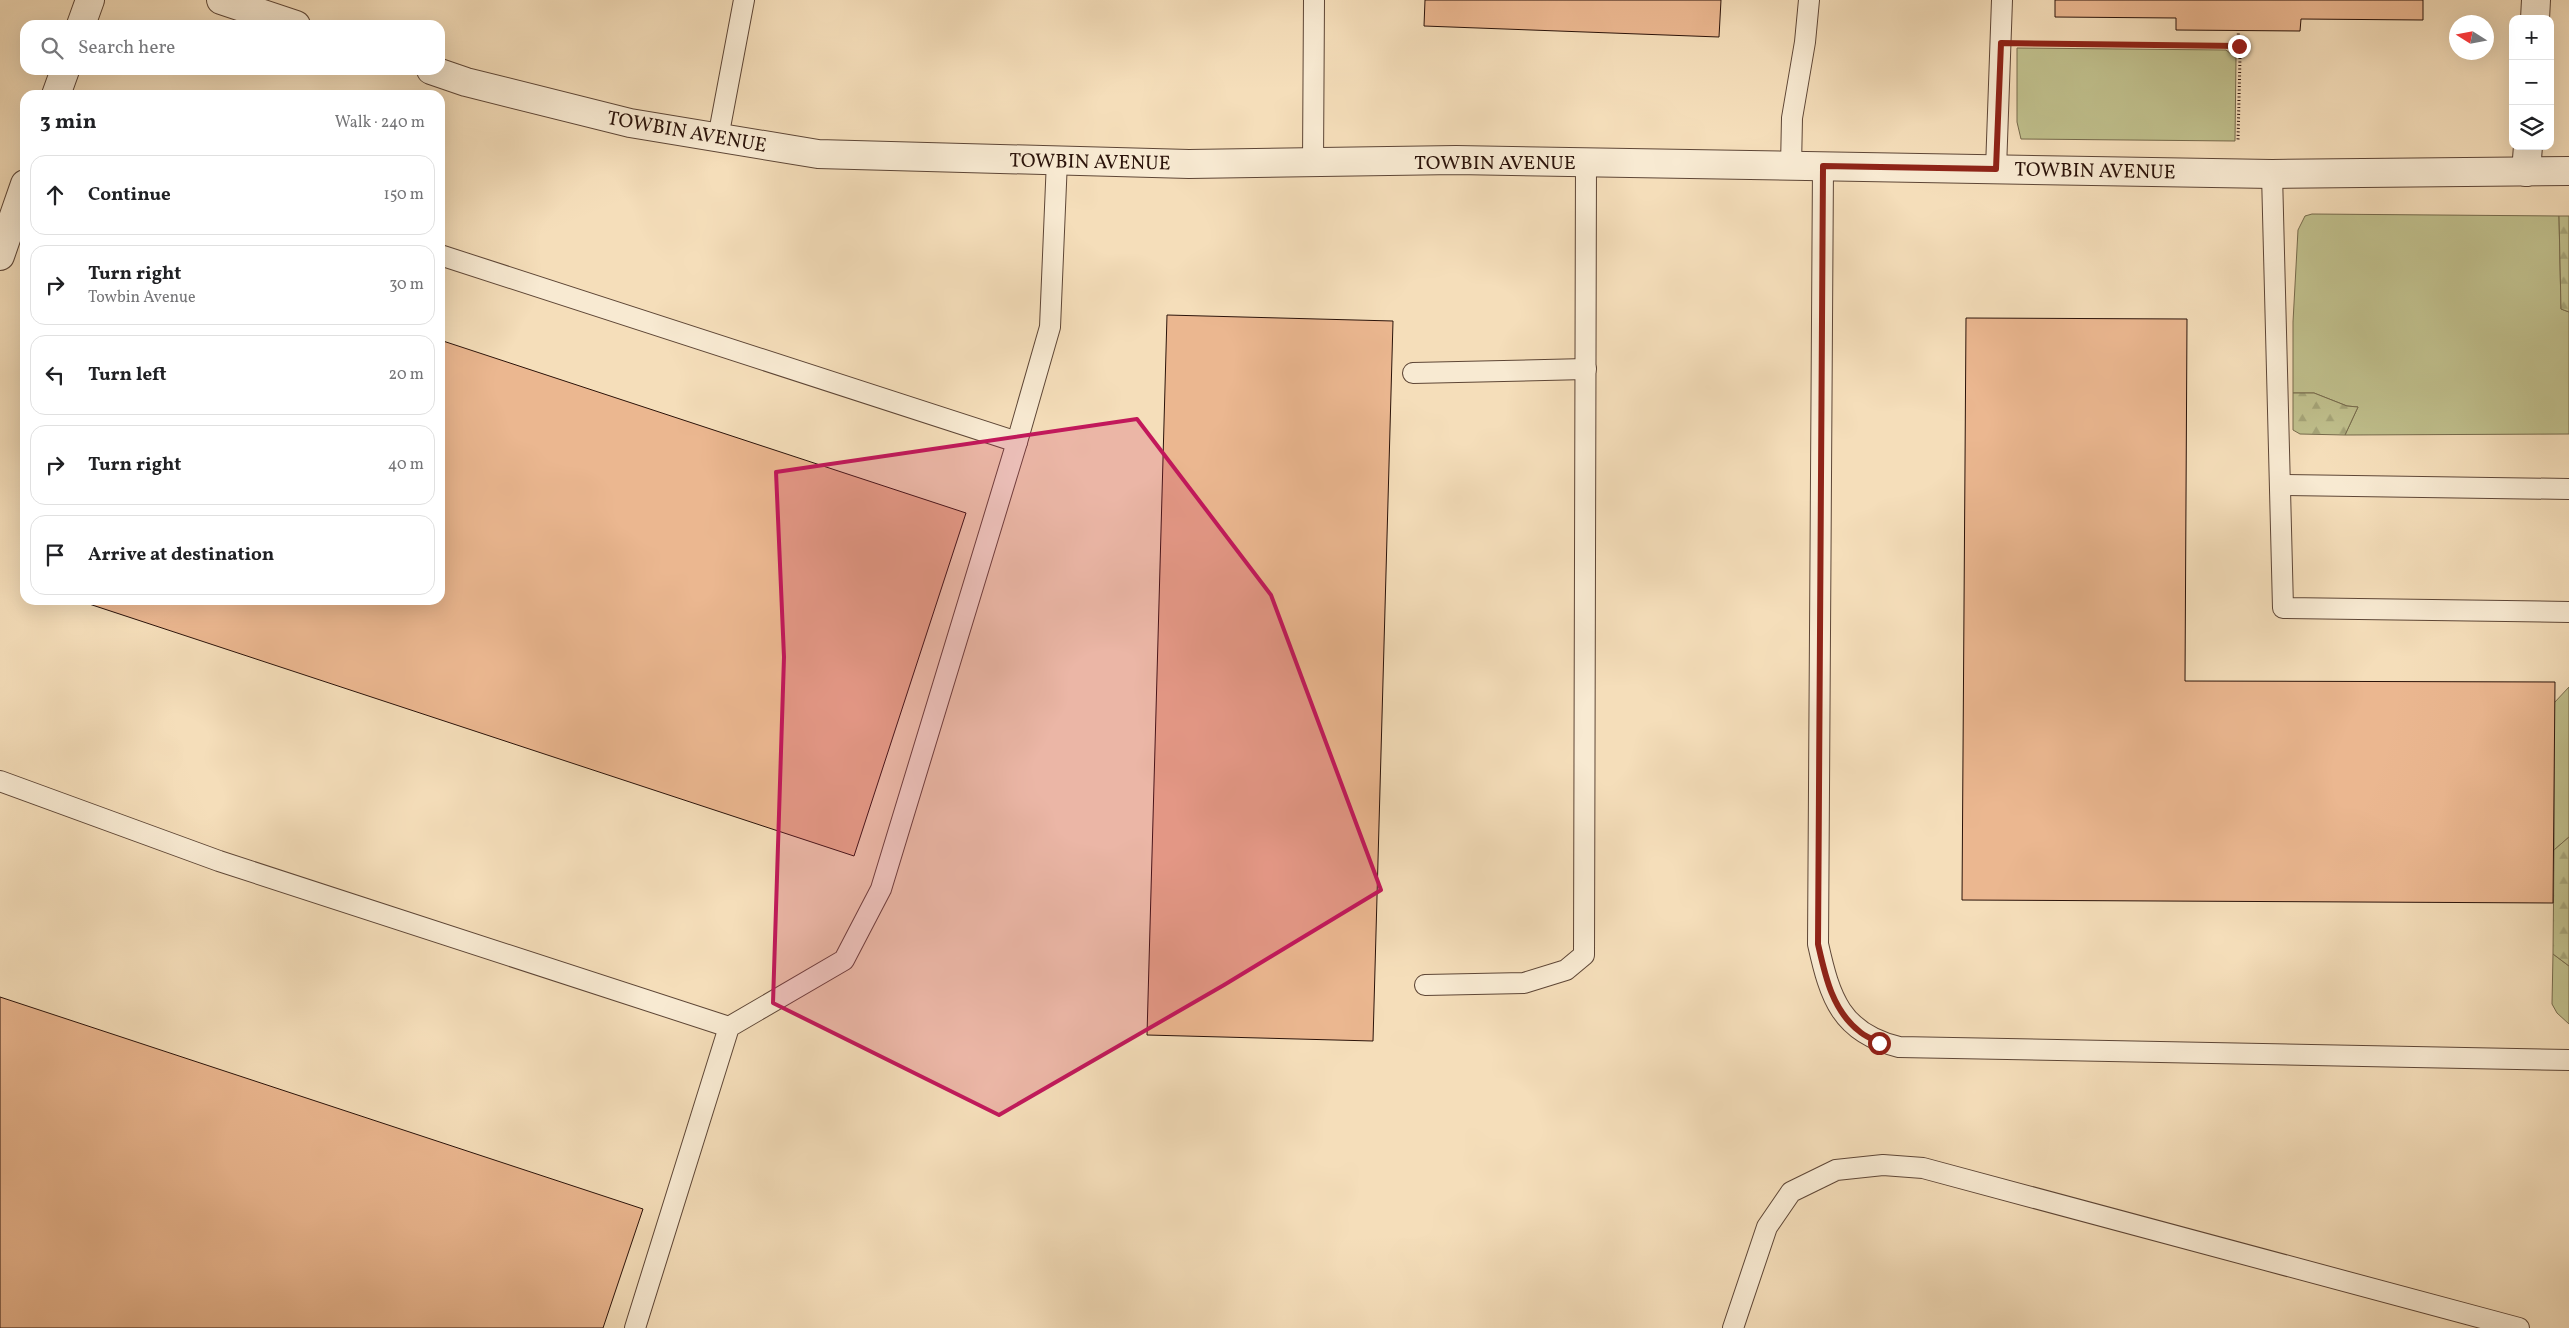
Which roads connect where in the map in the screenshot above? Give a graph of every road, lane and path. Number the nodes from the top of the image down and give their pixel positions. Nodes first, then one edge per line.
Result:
1 (90, 0) edge
2 (221, 0) edge
3 (744, 0) edge
4 (1314, 0) edge
5 (1809, 0) edge
6 (2002, 0) edge
7 (2536, 0) edge
8 (2535, 15) edge
9 (83, 20) edge
10 (281, 20) edge
11 (2238, 30) dead end
12 (2001, 43) junction
13 (2239, 46) junction
14 (63, 75) edge
15 (445, 75) edge
16 (58, 90) edge
17 (718, 138) junction
18 (2527, 159) edge
19 (1057, 160) junction
20 (1313, 162) junction
21 (1586, 162) junction
22 (1791, 166) junction
23 (1823, 166) junction
24 (1996, 169) junction
25 (2569, 172) edge
26 (2237, 173) junction
27 (2272, 174) junction
28 (20, 198) edge
29 (0, 256) edge
30 (445, 257) edge
31 (1586, 369) junction
32 (1413, 373) dead end
33 (1017, 442) junction
34 (2280, 486) junction
35 (2569, 489) edge
36 (2569, 612) edge
37 (0, 781) edge
38 (1424, 984) dead end
39 (729, 1027) junction
40 (2569, 1060) edge
41 (635, 1328) edge
42 (1733, 1328) edge
43 (2519, 1328) edge

1 - 9 street
2 - 10 street
3 - 17 lane
4 - 20 lane
5 - 22 lane
6 - 12 lane
7 - 8 street
11 - 13 path
12 - 13 path
12 - 24 lane
13 - 26 path
14 - 16 street
15 - 17 street, TOWBIN AVENUE
17 - 19 street, TOWBIN AVENUE
18 - 25 street, TOWBIN AVENUE
18 - 27 street, TOWBIN AVENUE
19 - 20 street, TOWBIN AVENUE
19 - 33 lane
20 - 21 street, TOWBIN AVENUE
21 - 22 street, TOWBIN AVENUE
21 - 31 lane
22 - 23 street, TOWBIN AVENUE
23 - 24 street, TOWBIN AVENUE
23 - 40 lane
24 - 26 street, TOWBIN AVENUE
26 - 27 street, TOWBIN AVENUE
27 - 34 lane
28 - 29 street
30 - 33 lane
31 - 32 lane
31 - 38 lane
33 - 39 lane
34 - 35 lane
34 - 36 lane
37 - 39 lane
39 - 41 lane
42 - 43 lane

